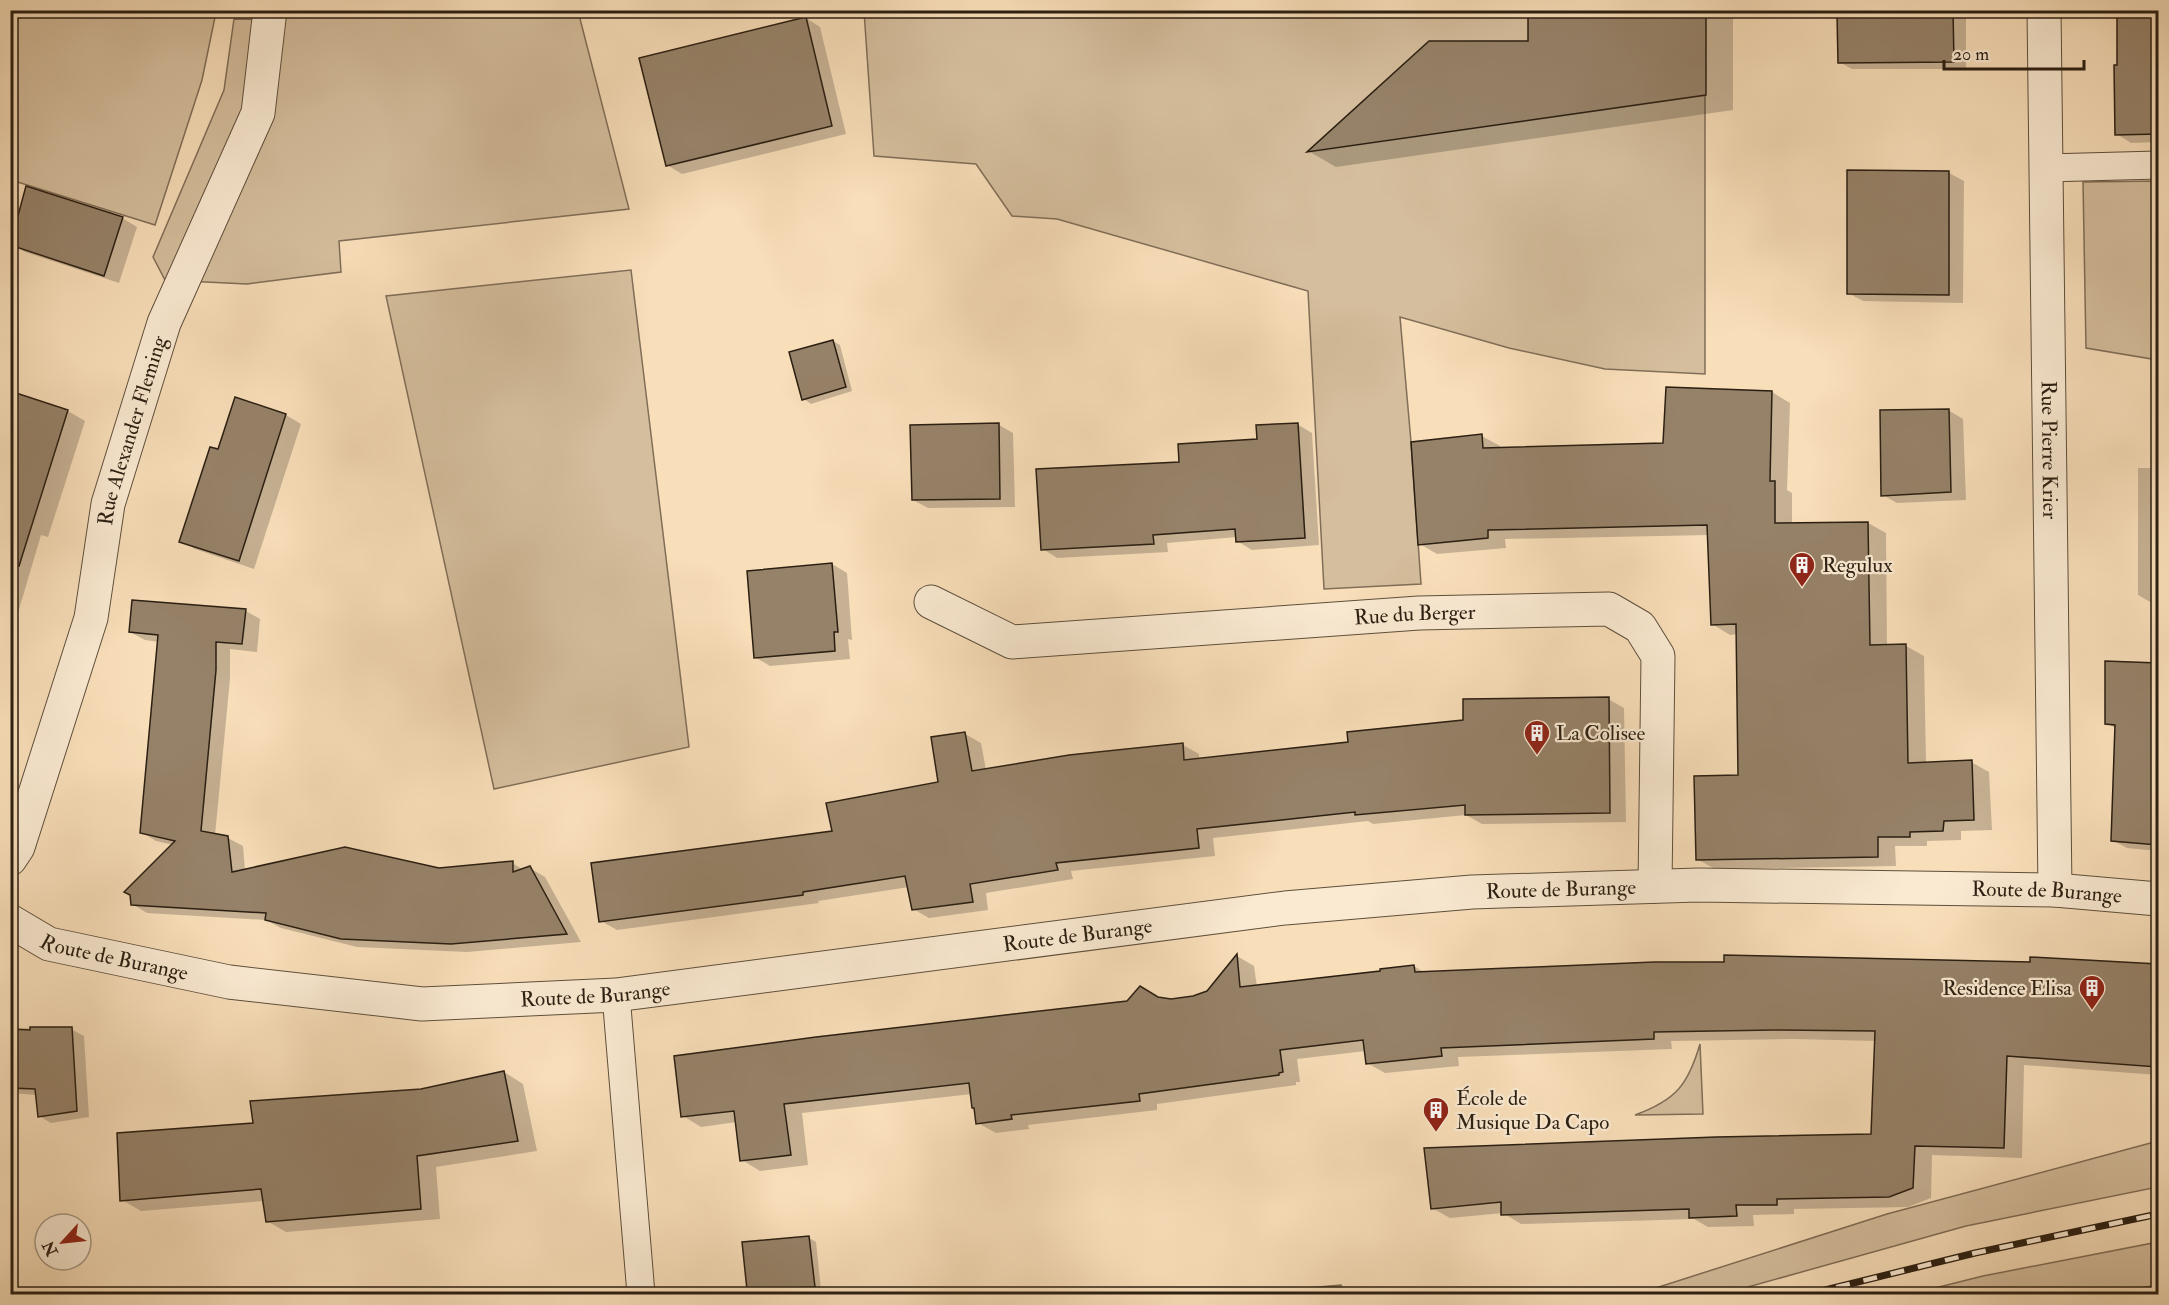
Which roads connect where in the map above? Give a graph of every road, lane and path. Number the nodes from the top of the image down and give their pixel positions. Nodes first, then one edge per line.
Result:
1 (270, 10) edge
2 (2044, 10) edge
3 (2158, 165) edge
4 (2046, 168) junction
5 (931, 602) dead end
6 (10, 859) edge
7 (1655, 886) junction
8 (2055, 890) junction
9 (2158, 898) edge
10 (10, 921) edge
11 (616, 995) junction
12 (641, 1294) edge

1 - 6 street, Rue Alexander Fleming
2 - 4 street, Rue Pierre Krier
3 - 4 lane
4 - 8 street, Rue Pierre Krier
5 - 7 street, Rue du Berger
7 - 8 street, Route de Burange
7 - 11 street, Route de Burange
8 - 9 street, Route de Burange
10 - 11 street, Route de Burange
11 - 12 lane

